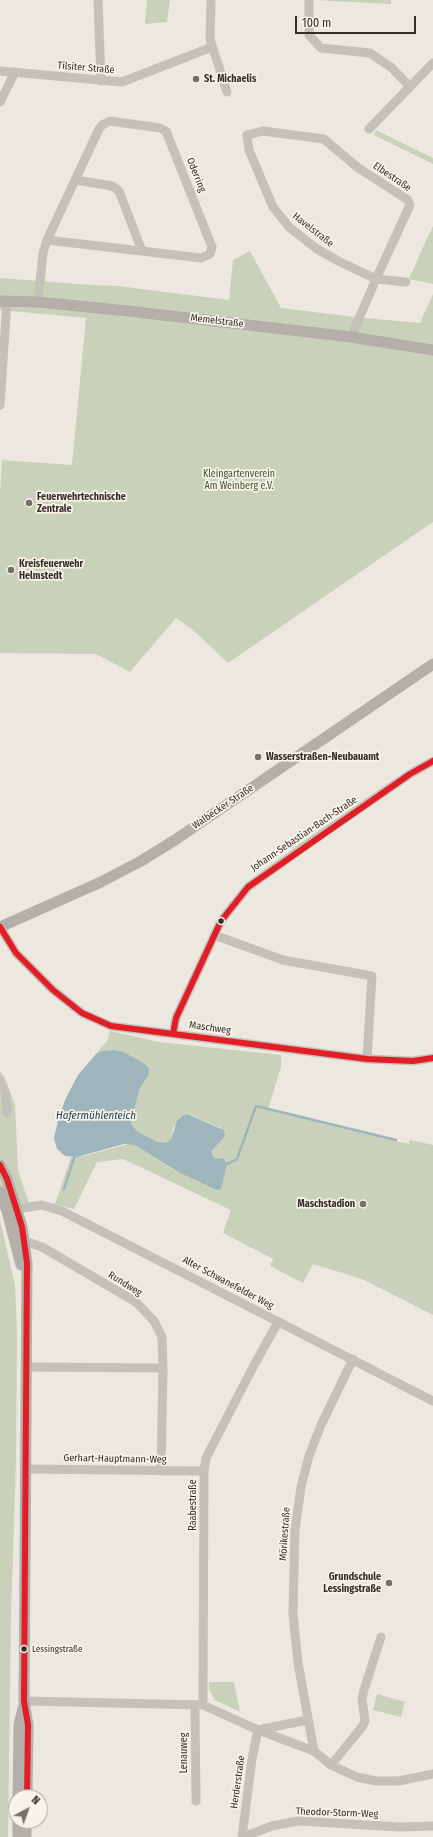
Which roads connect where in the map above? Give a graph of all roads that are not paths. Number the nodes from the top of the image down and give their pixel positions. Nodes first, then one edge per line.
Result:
1 (98, 0) edge
2 (211, 0) edge
3 (309, 0) edge
4 (212, 47) junction
5 (433, 63) edge
6 (0, 71) edge
7 (15, 72) junction
8 (100, 81) junction
9 (410, 87) junction
10 (227, 92) dead end
11 (0, 102) edge
12 (369, 129) dead end
13 (252, 132) joint
14 (76, 180) junction
15 (47, 240) junction
16 (142, 251) junction
17 (376, 279) junction
18 (406, 282) dead end
19 (3, 301) edge
20 (38, 302) junction
21 (351, 337) junction
22 (433, 350) edge
23 (0, 405) edge
24 (433, 664) edge
25 (433, 761) edge
26 (0, 927) edge
27 (214, 935) junction
28 (173, 1034) junction
29 (433, 1058) edge
30 (367, 1059) junction
31 (0, 1081) edge
32 (7, 1113) dead end
33 (0, 1165) edge
34 (0, 1192) edge
35 (12, 1209) junction
36 (24, 1241) junction
37 (28, 1290) junction
38 (278, 1322) junction
39 (353, 1360) junction
40 (28, 1367) junction
41 (163, 1368) junction
42 (433, 1401) edge
43 (26, 1469) junction
44 (204, 1470) junction
45 (161, 1471) junction
46 (381, 1637) dead end
47 (24, 1701) junction
48 (199, 1705) junction
49 (307, 1720) junction
50 (254, 1727) junction
51 (314, 1752) junction
52 (331, 1765) junction
53 (433, 1774) edge
54 (18, 1789) edge
55 (27, 1789) edge
56 (196, 1801) dead end
57 (433, 1826) edge
58 (243, 1837) edge

1 - 8 street
2 - 4 street
3 - 9 street
4 - 8 street, Tilsiter Straße
4 - 10 street
5 - 9 street
6 - 7 street, Tilsiter Straße
7 - 8 street, Tilsiter Straße
7 - 11 street
9 - 12 street
13 - 17 street, Havelstraße
13 - 17 street, Elbestraße
14 - 15 street, Oderring
14 - 16 street
14 - 16 street, Oderring
15 - 16 street, Oderring
15 - 20 street, Oderring
17 - 18 street
17 - 21 street, Elbestraße
19 - 20 main road, Memelstraße
19 - 23 street
20 - 21 main road, Memelstraße
21 - 22 main road, Memelstraße
24 - 26 main road, Walbecker Straße
25 - 27 street, Johann-Sebastian-Bach-Straße
26 - 28 street, Maschweg
27 - 28 street, Johann-Sebastian-Bach-Straße
27 - 30 street
28 - 30 street, Maschweg
29 - 30 street, Maschweg
31 - 32 street
33 - 35 main road
34 - 35 main road
35 - 36 main road
35 - 37 main road
35 - 38 street, Alter Schwanefelder Weg
36 - 37 main road
36 - 41 street, Rundweg
37 - 40 main road
38 - 39 street, Alter Schwanefelder Weg
38 - 44 street, Raabestraße
39 - 42 street, Alter Schwanefelder Weg
39 - 49 street, Mörikestraße
40 - 41 street
40 - 43 main road
41 - 45 street, Rundweg
43 - 45 street, Gerhart-Hauptmann-Weg
43 - 47 main road
44 - 45 street, Gerhart-Hauptmann-Weg
44 - 48 street, Raabestraße
46 - 52 street
47 - 48 street
47 - 54 main road
47 - 55 main road
48 - 50 street
48 - 56 street, Lenauweg
49 - 50 street
49 - 51 street, Mörikestraße
50 - 51 street
50 - 58 street, Herderstraße
51 - 52 street
52 - 53 street
57 - 58 street, Theodor-Storm-Weg

